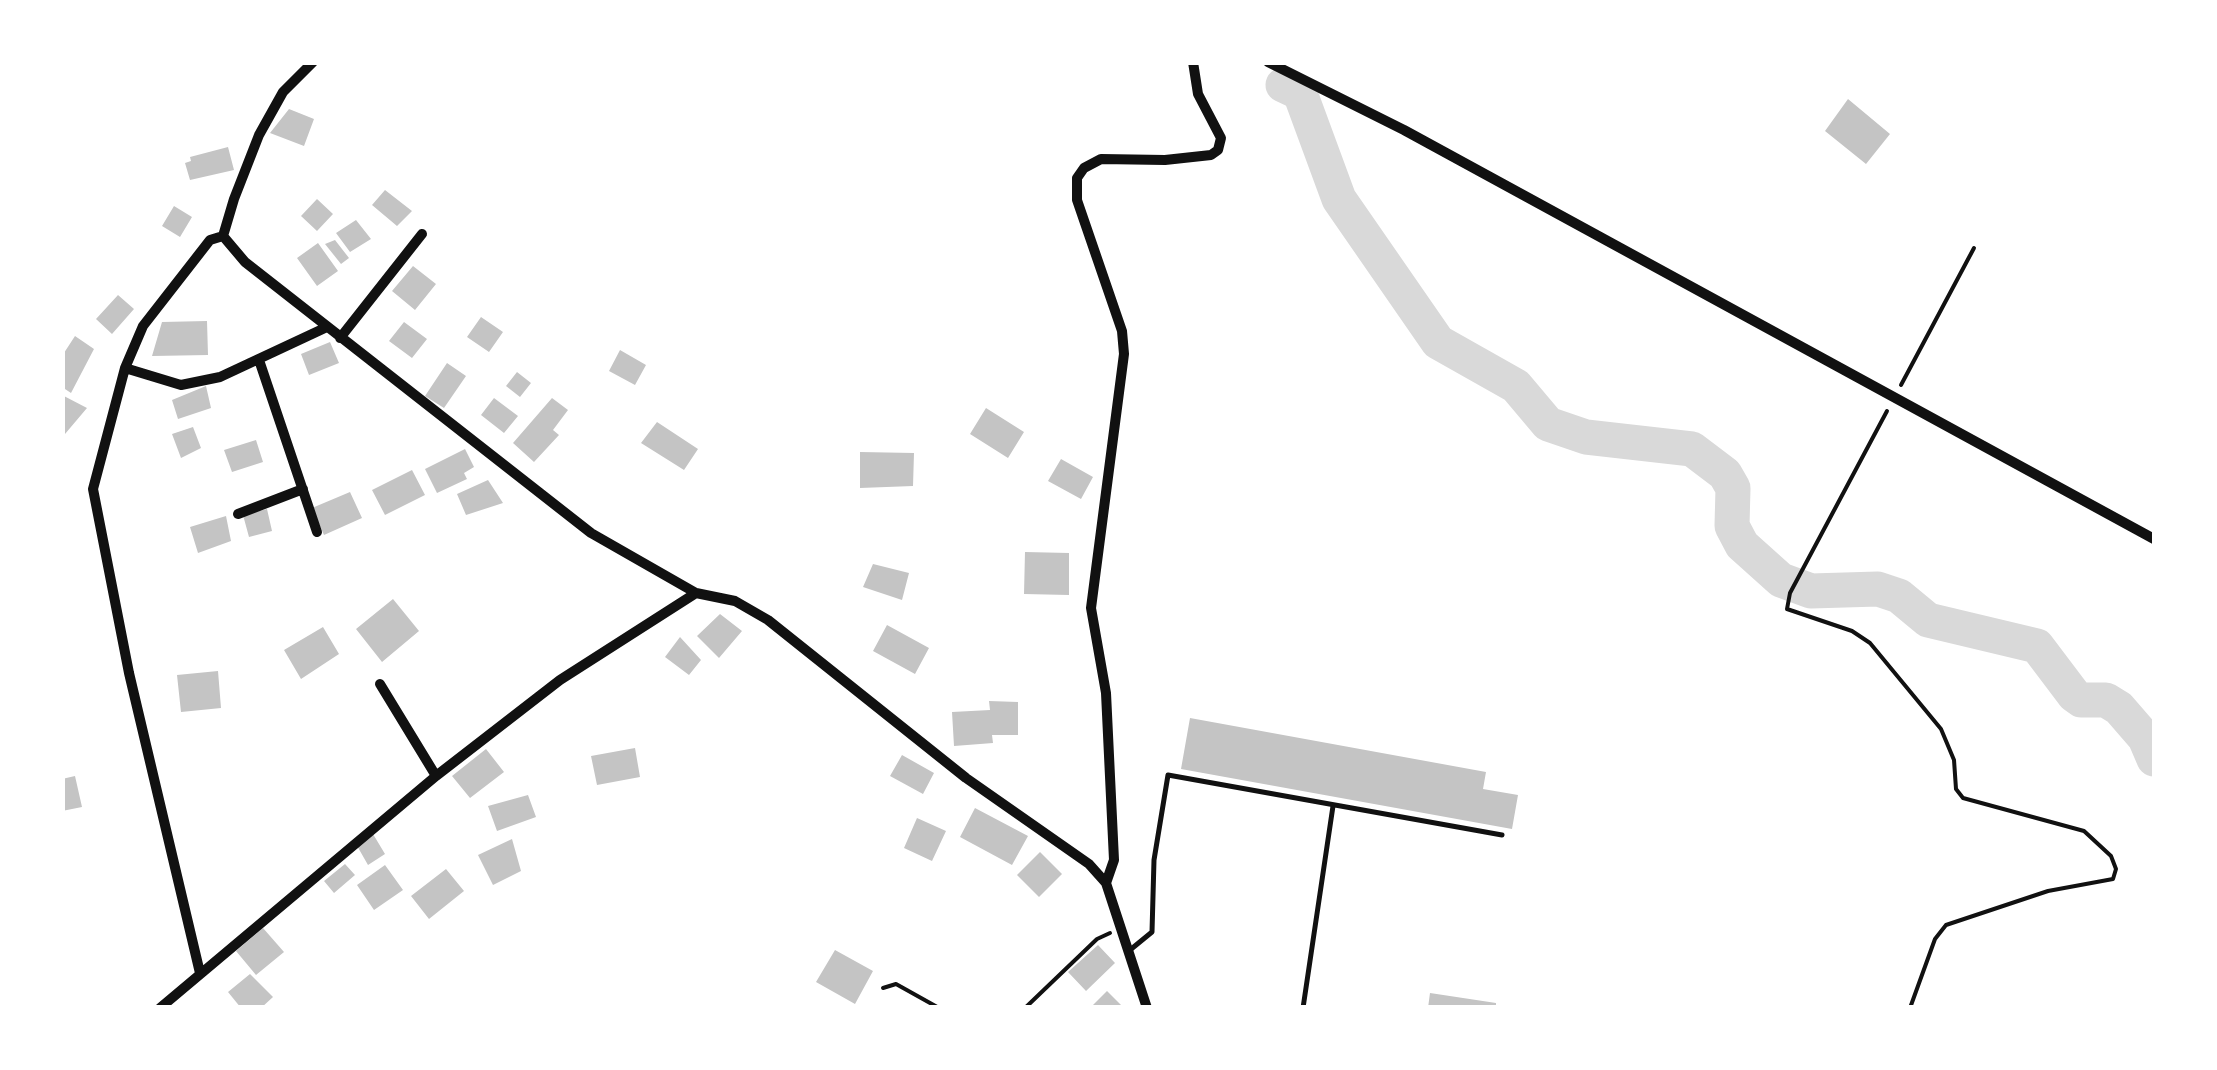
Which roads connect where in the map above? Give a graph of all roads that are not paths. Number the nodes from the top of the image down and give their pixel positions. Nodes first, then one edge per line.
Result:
1 (313, 62) edge
2 (1193, 62) edge
3 (1268, 62) edge
4 (422, 234) dead end
5 (224, 236) junction
6 (327, 326) junction
7 (340, 338) junction
8 (258, 360) junction
9 (125, 368) junction
10 (303, 489) junction
11 (238, 514) dead end
12 (318, 532) dead end
13 (2154, 540) edge
14 (696, 593) junction
15 (380, 684) dead end
16 (436, 776) junction
17 (1333, 806) junction
18 (1502, 836) dead end
19 (1106, 883) junction
20 (1130, 950) junction
21 (200, 973) junction
22 (160, 1008) edge
23 (1147, 1008) edge
24 (1303, 1008) edge

1 - 5 street
2 - 19 street
3 - 13 street
4 - 7 street
5 - 6 street
5 - 9 street
6 - 7 street
6 - 8 street
7 - 14 street
8 - 9 street
8 - 10 street
9 - 21 street
10 - 11 street
10 - 12 street
14 - 16 street
14 - 19 street
15 - 16 street
16 - 21 street
17 - 18 lane
17 - 20 lane
17 - 24 lane
19 - 20 street
20 - 23 street
21 - 22 street

